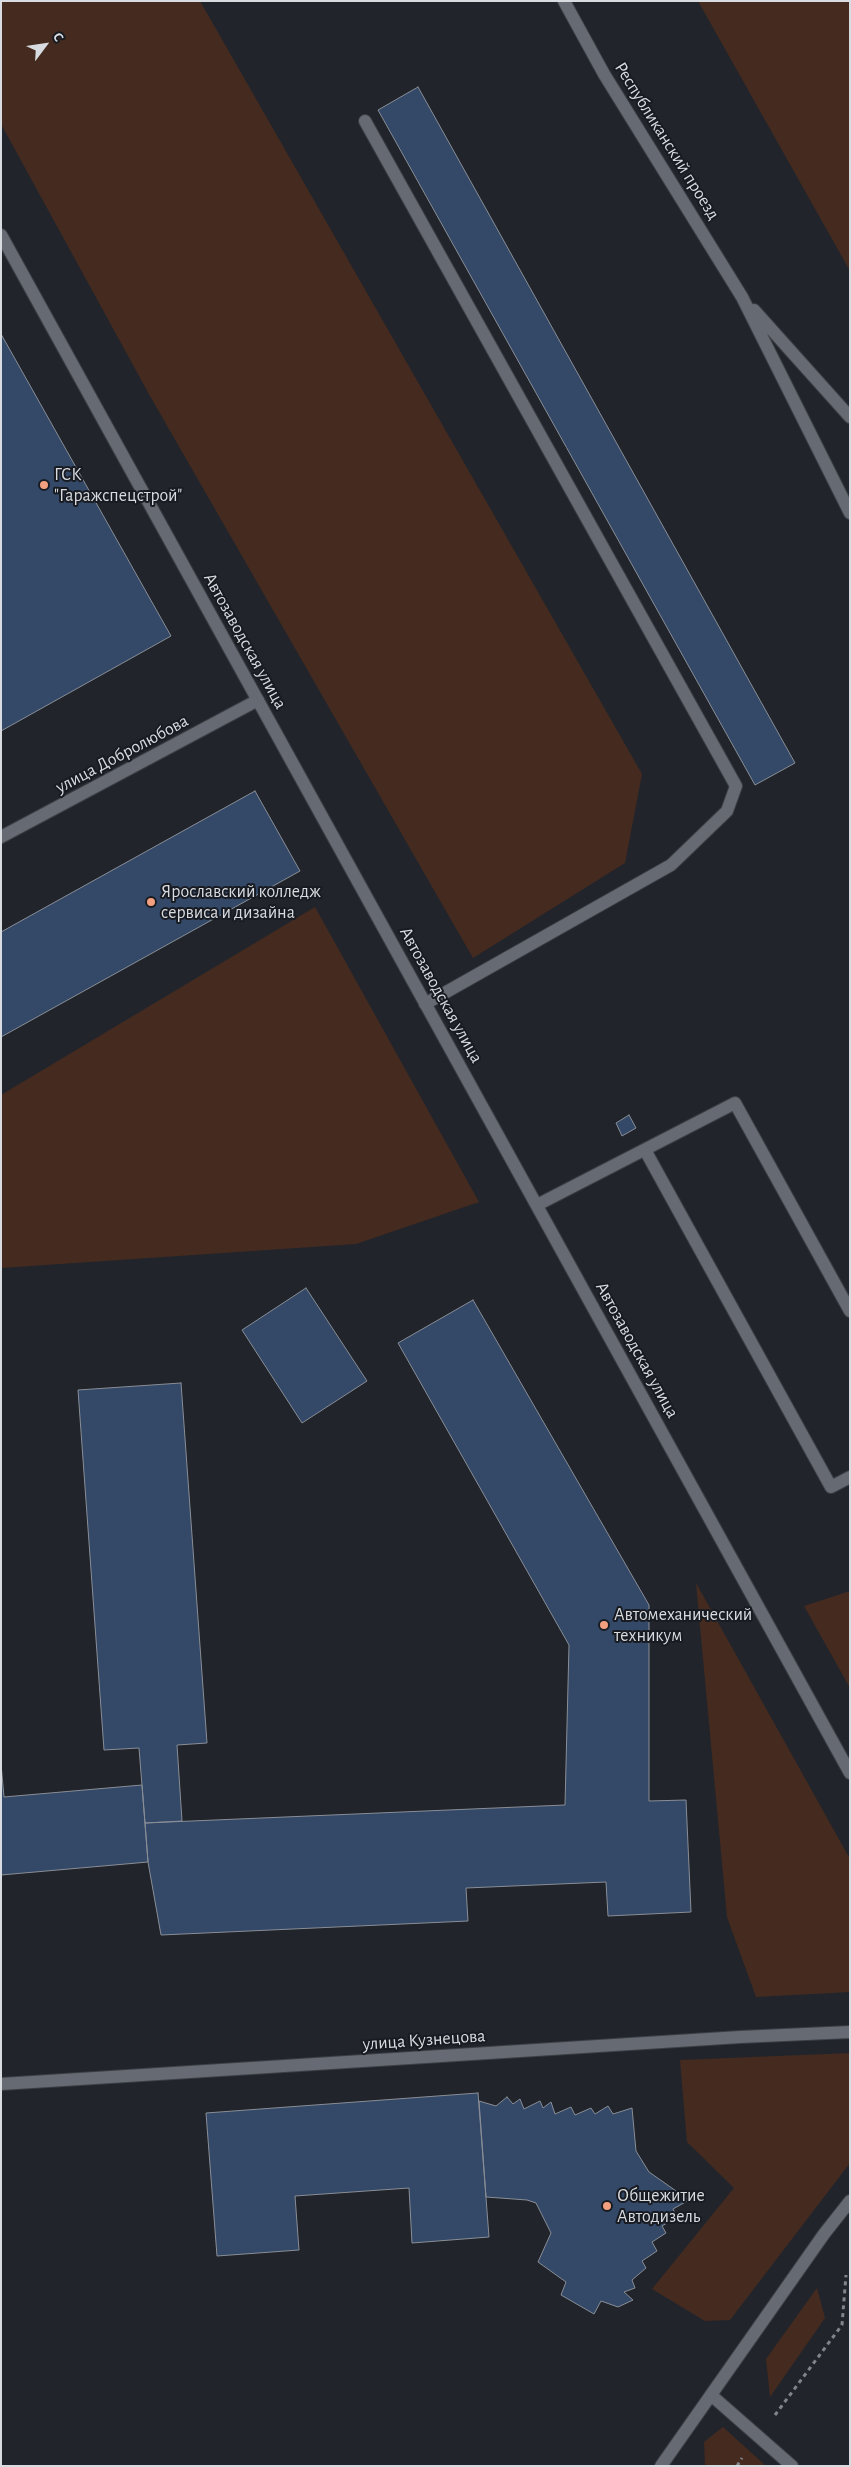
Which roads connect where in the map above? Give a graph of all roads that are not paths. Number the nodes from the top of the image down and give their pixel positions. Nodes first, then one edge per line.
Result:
1 (564, 1) edge
2 (366, 121) dead end
3 (1, 235) edge
4 (742, 296) junction
5 (850, 417) edge
6 (850, 513) edge
7 (258, 700) junction
8 (1, 837) edge
9 (425, 1004) junction
10 (645, 1150) junction
11 (537, 1205) junction
12 (850, 1311) edge
13 (850, 1477) edge
14 (850, 1773) edge
15 (850, 2032) edge
16 (1, 2084) edge
17 (850, 2201) edge
18 (711, 2395) junction
19 (661, 2466) edge
20 (792, 2466) edge

1 - 4 street, Республиканский проезд
2 - 9 street
3 - 7 street, Автозаводская улица
4 - 5 street, Республиканский проезд
4 - 6 street, Республиканский проезд
7 - 8 street, улица Добролюбова
7 - 9 street, Автозаводская улица
9 - 11 street, Автозаводская улица
10 - 11 street
10 - 12 street
10 - 13 street
11 - 14 street, Автозаводская улица
15 - 16 street, улица Кузнецова
17 - 18 street
18 - 19 street
18 - 20 street

